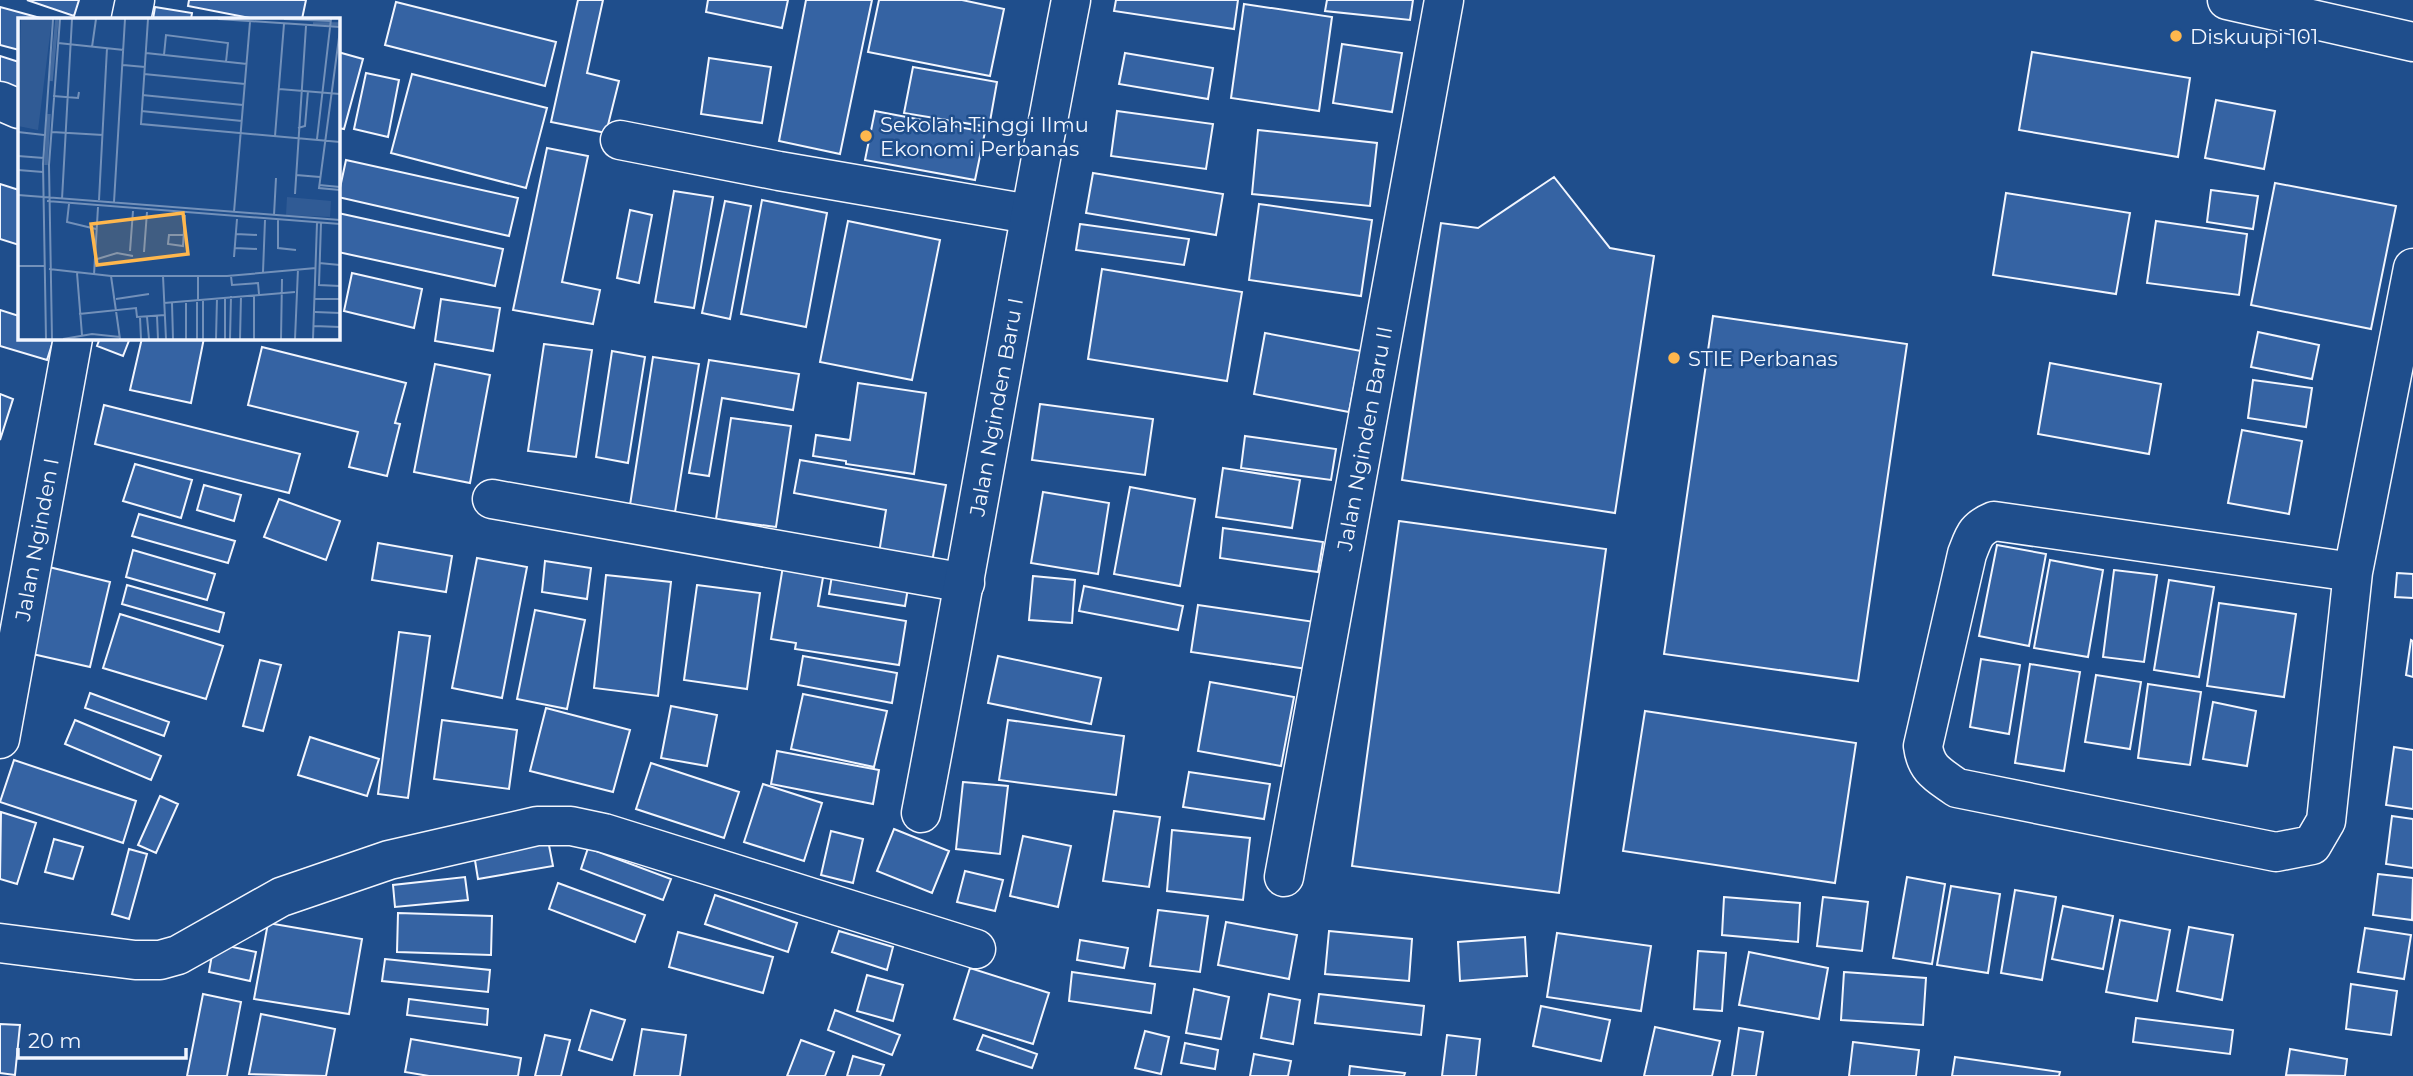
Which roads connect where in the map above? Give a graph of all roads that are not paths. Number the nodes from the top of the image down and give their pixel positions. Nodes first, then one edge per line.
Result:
1 (135, 0) edge
2 (1071, 0) edge
3 (1444, 0) edge
4 (2227, 0) edge
5 (131, 18) edge
6 (2413, 42) edge
7 (0, 101) edge
8 (18, 109) edge
9 (621, 140) dead end
10 (1030, 214) junction
11 (2413, 268) edge
12 (73, 340) edge
13 (492, 499) dead end
14 (2353, 572) junction
15 (965, 583) junction
16 (0, 739) edge
17 (921, 813) dead end
18 (1284, 877) dead end
19 (0, 943) edge
20 (976, 950) dead end

1 - 5 street
2 - 10 street, Jalan Nginden Baru I
3 - 18 street, Jalan Nginden Baru II
4 - 6 street
7 - 8 street
9 - 10 street
10 - 15 street, Jalan Nginden Baru I
11 - 14 street
12 - 16 street, Jalan Nginden I
13 - 15 street
14 - 14 street
15 - 17 street, Jalan Nginden Baru I
19 - 20 street

